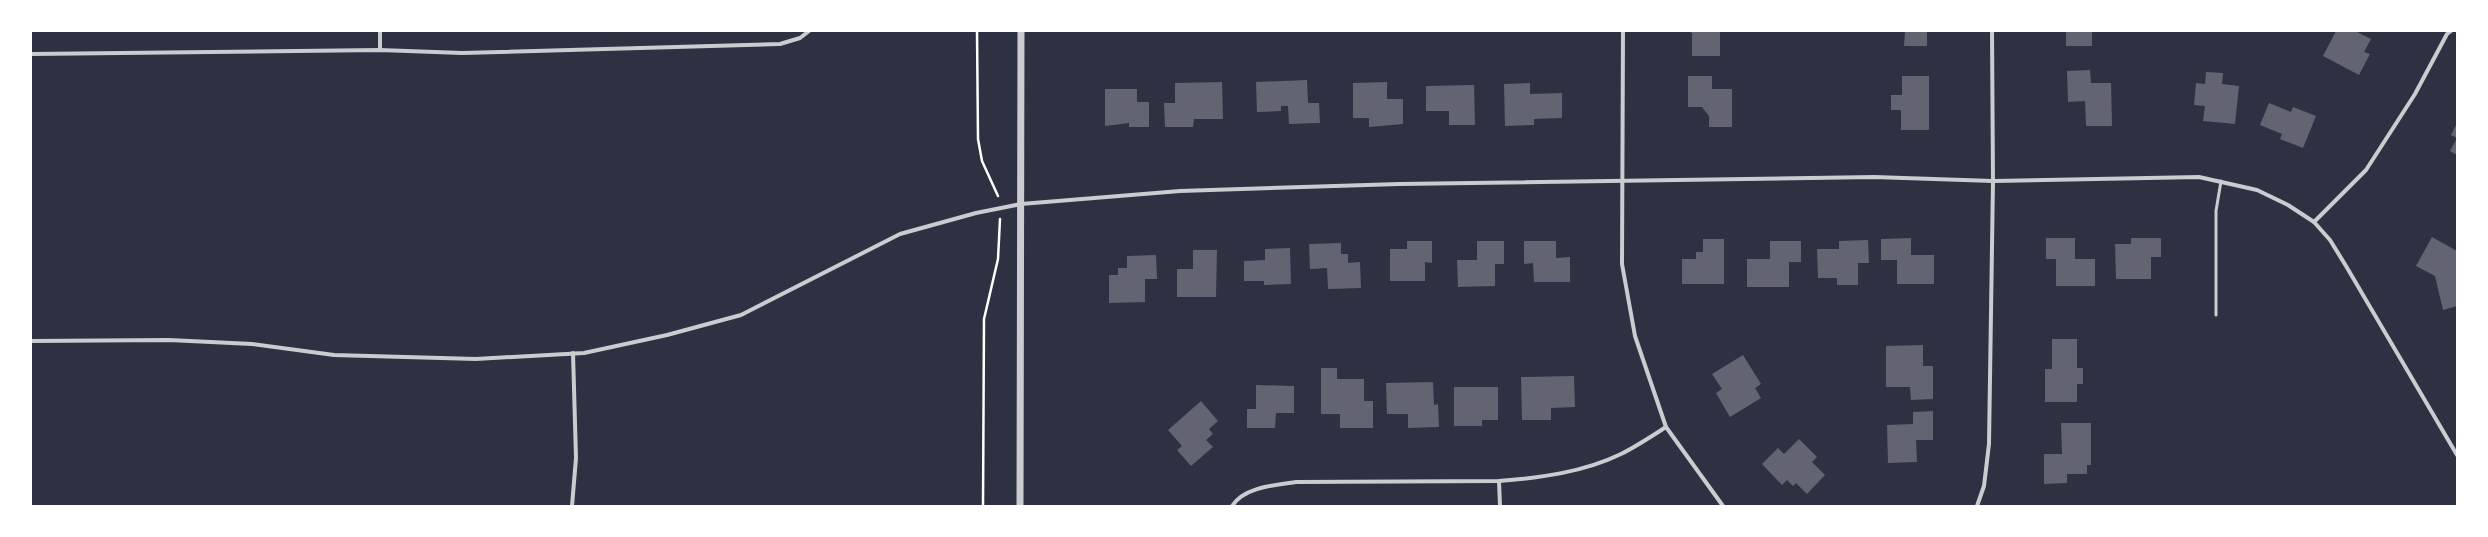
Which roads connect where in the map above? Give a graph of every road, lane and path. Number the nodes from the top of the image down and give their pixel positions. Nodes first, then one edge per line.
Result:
1 (380, 31) edge
2 (808, 31) edge
3 (977, 31) edge
4 (1021, 31) edge
5 (1623, 31) edge
6 (1992, 31) edge
7 (2451, 31) edge
8 (2445, 33) edge
9 (380, 50) junction
10 (31, 54) edge
11 (1994, 181) junction
12 (2221, 181) junction
13 (1623, 182) junction
14 (996, 190) dead end
15 (1021, 204) junction
16 (2314, 222) junction
17 (999, 233) dead end
18 (2216, 315) dead end
19 (31, 341) edge
20 (573, 353) junction
21 (1666, 427) junction
22 (2457, 455) edge
23 (1499, 482) junction
24 (572, 506) edge
25 (983, 506) edge
26 (1020, 506) edge
27 (1232, 506) edge
28 (1500, 506) edge
29 (1723, 506) edge
30 (1978, 506) edge

1 - 9 street
2 - 9 street
3 - 14 path
4 - 15 street
5 - 13 street
6 - 11 street
7 - 8 street
8 - 16 street
9 - 10 street
11 - 12 street
11 - 13 street
11 - 30 street
12 - 16 street
12 - 18 lane
13 - 15 street
13 - 21 street
15 - 20 street
15 - 26 street
16 - 22 street
17 - 25 path
19 - 20 street
20 - 24 street
21 - 23 street
21 - 29 street
23 - 27 street
23 - 28 street

